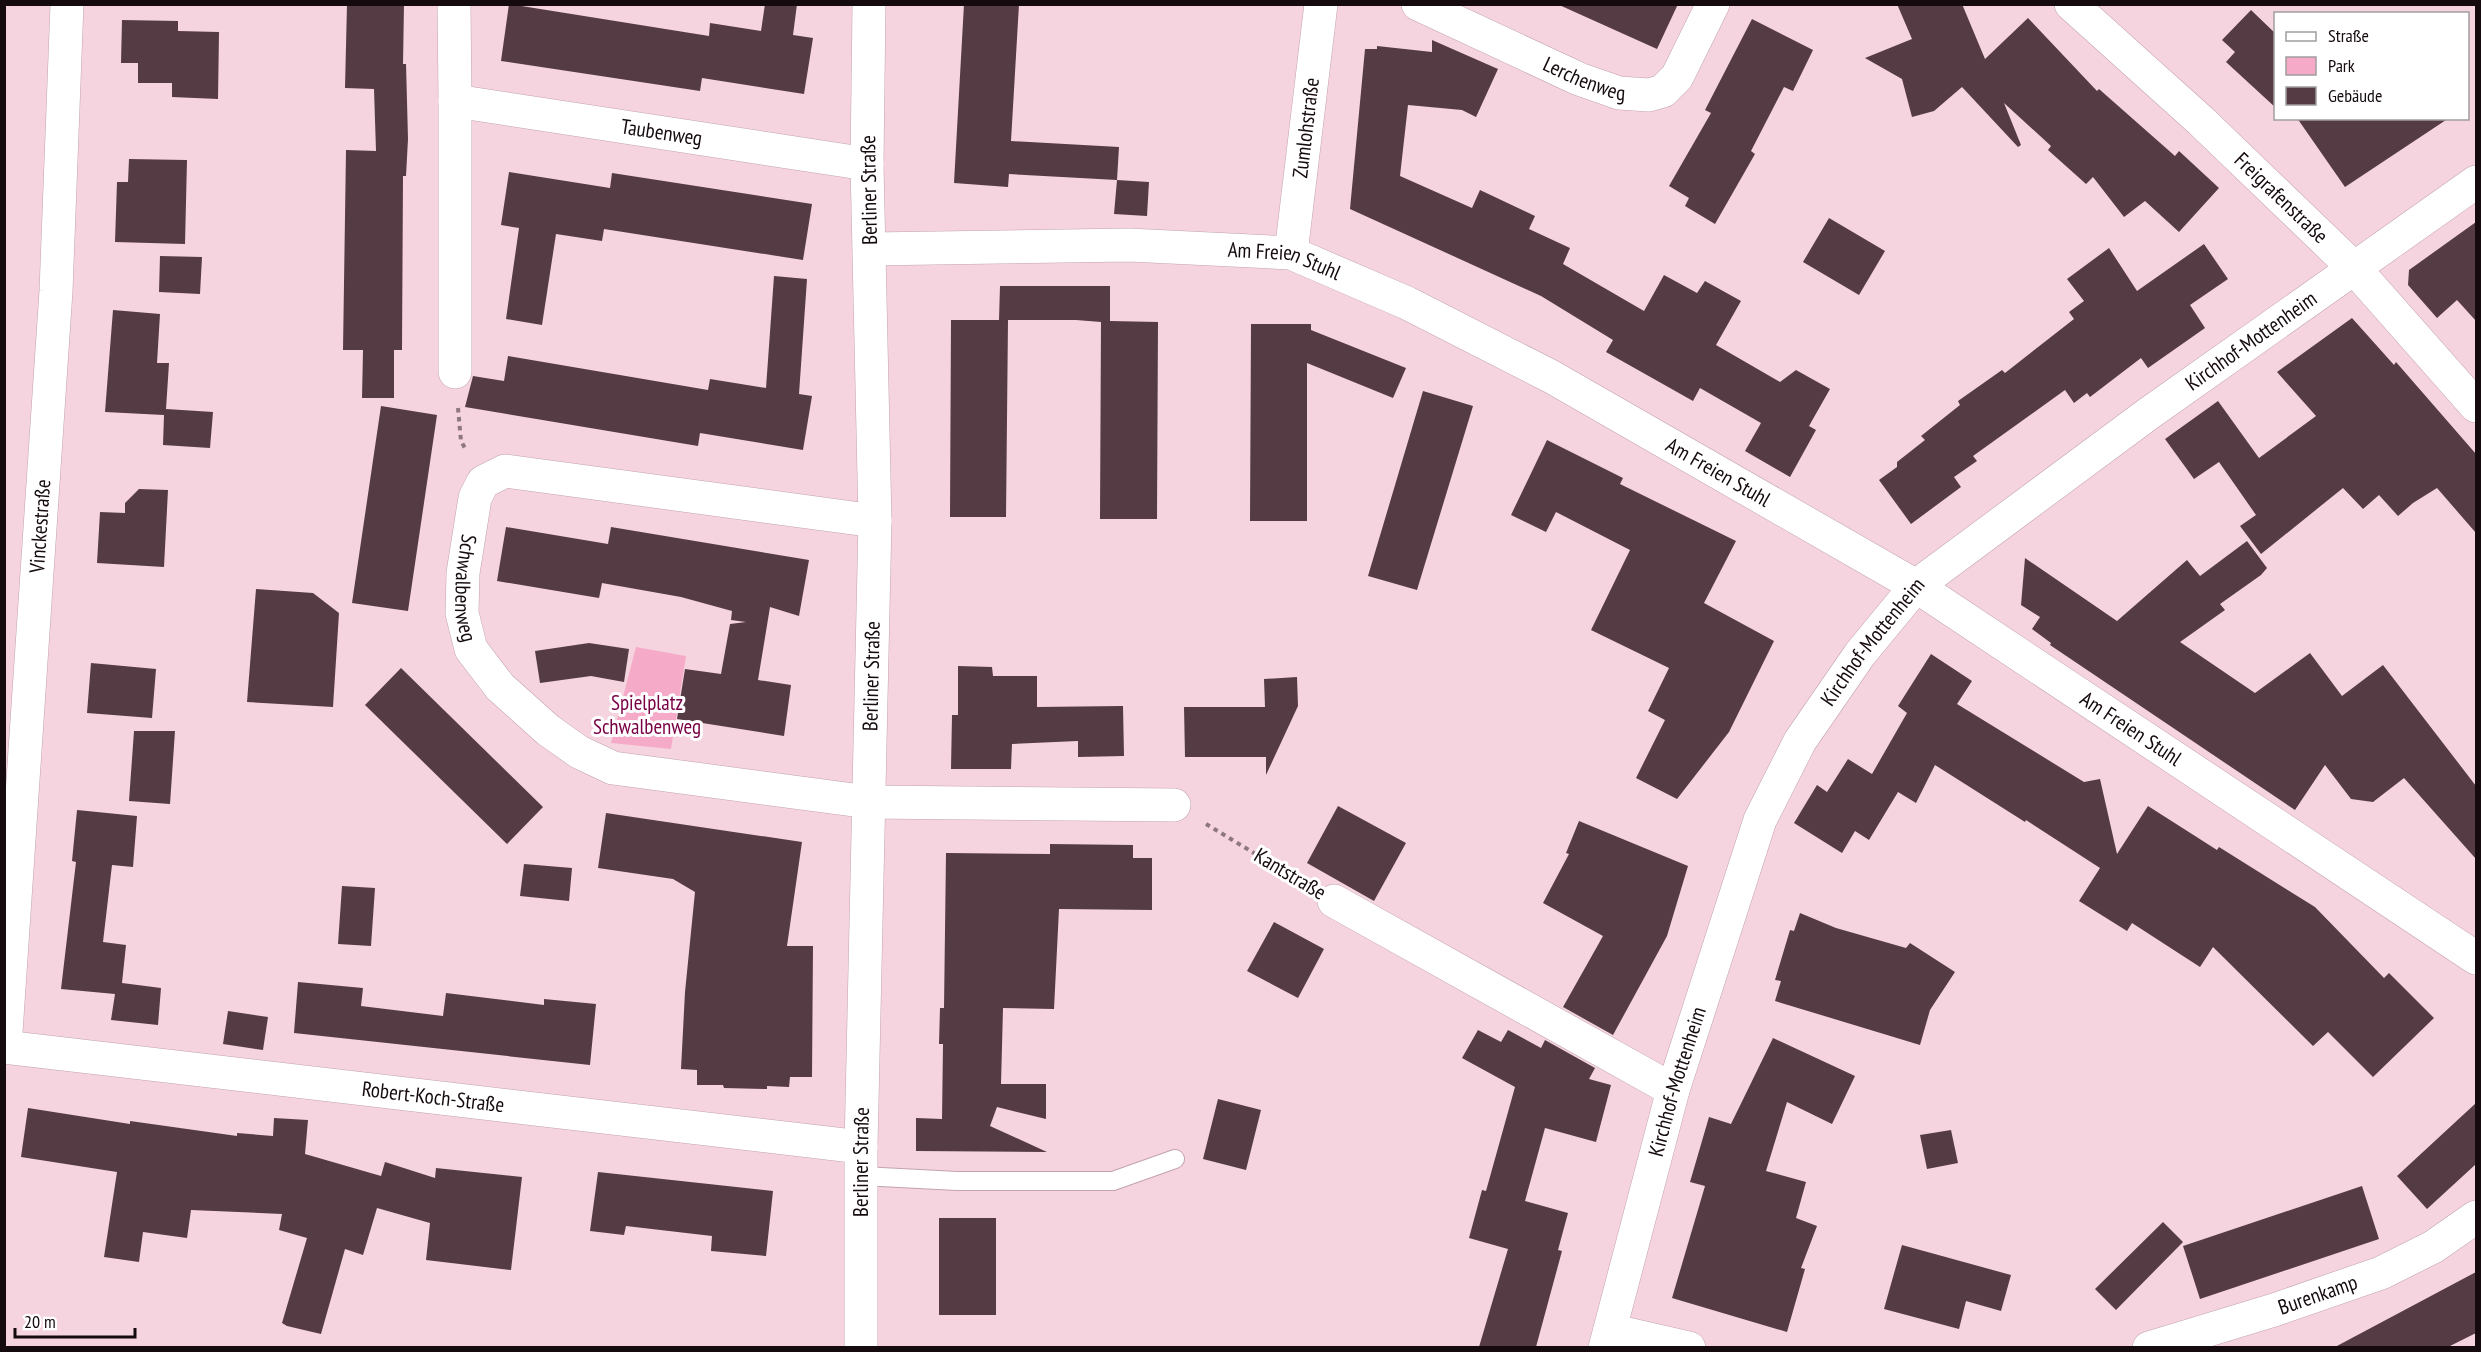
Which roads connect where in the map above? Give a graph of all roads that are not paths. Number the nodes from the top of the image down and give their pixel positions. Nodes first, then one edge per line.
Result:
1 (67, 4) edge
2 (454, 4) edge
3 (869, 4) edge
4 (1320, 4) edge
5 (1418, 4) edge
6 (1713, 4) edge
7 (2072, 4) edge
8 (455, 101) junction
9 (867, 164) junction
10 (2476, 182) edge
11 (870, 249) junction
12 (1291, 253) junction
13 (2355, 269) junction
14 (454, 372) road end
15 (2476, 406) edge
16 (874, 521) junction
17 (1916, 586) junction
18 (869, 802) junction
19 (1174, 805) road end
20 (1334, 901) road end
21 (2476, 958) edge
22 (5, 1047) edge
23 (1673, 1090) junction
24 (1175, 1160) dead end
25 (861, 1161) junction
26 (2476, 1217) edge
27 (1608, 1339) edge
28 (861, 1347) edge
29 (1689, 1347) edge
30 (2149, 1347) edge

1 - 22 street, Vinckestraße
2 - 8 street
3 - 9 street, Berliner Straße
4 - 12 street, Zumlohstraße
5 - 6 street, Lerchenweg
7 - 13 street, Freigrafenstraße
8 - 9 street, Taubenweg
8 - 14 street
9 - 11 street, Berliner Straße
10 - 13 street, Kirchhof-Mottenheim
11 - 12 street, Am Freien Stuhl
11 - 16 street, Berliner Straße
12 - 17 street, Am Freien Stuhl
13 - 15 street, Freigrafenstraße
13 - 17 street, Kirchhof-Mottenheim
16 - 18 street, Berliner Straße
16 - 18 street, Schwalbenweg
17 - 21 street, Am Freien Stuhl
17 - 23 street, Kirchhof-Mottenheim
18 - 19 street
18 - 25 street, Berliner Straße
20 - 23 street, Kantstraße
22 - 25 street, Robert-Koch-Straße
23 - 27 street, Kirchhof-Mottenheim
24 - 25 lane
25 - 28 street, Berliner Straße
26 - 30 street, Burenkamp
27 - 29 street

